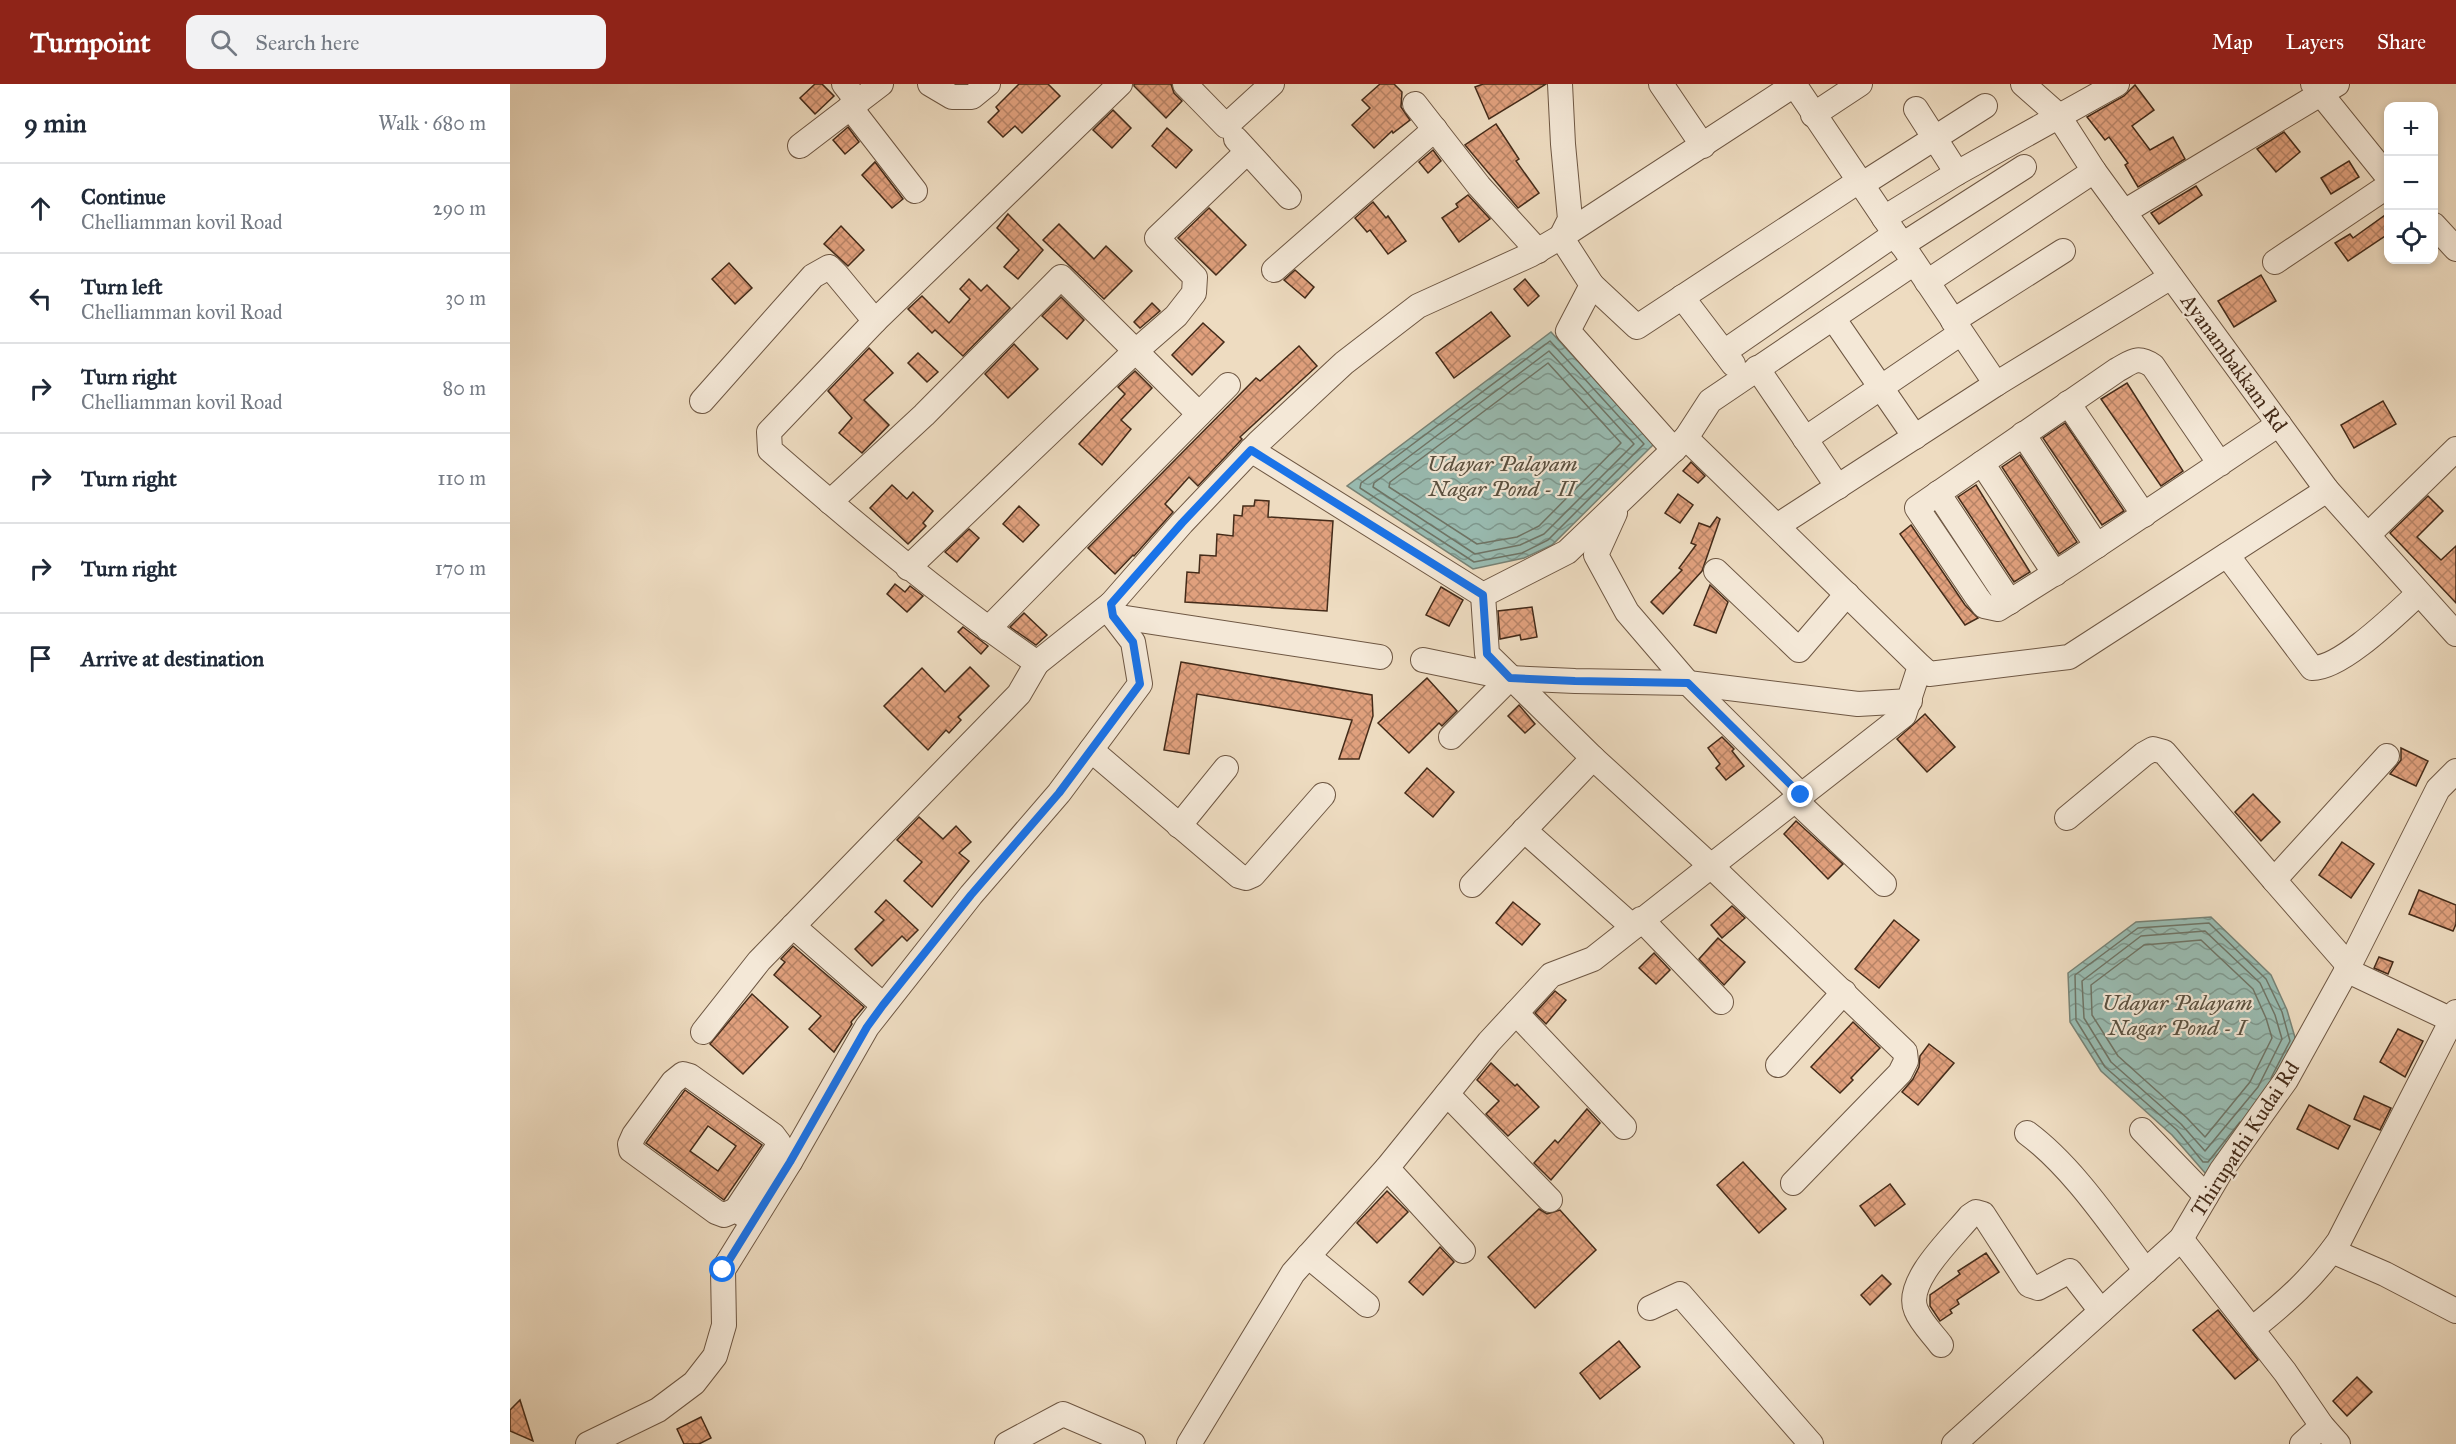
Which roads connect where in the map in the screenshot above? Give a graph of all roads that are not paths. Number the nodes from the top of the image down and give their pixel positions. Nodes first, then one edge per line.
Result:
1 (881, 84) edge
2 (930, 84) edge
3 (988, 84) edge
4 (1120, 84) edge
5 (1185, 84) edge
6 (1272, 84) edge
7 (1560, 84) edge
8 (1661, 84) edge
9 (1860, 84) edge
10 (2023, 84) edge
11 (2116, 84) edge
12 (1796, 85) edge
13 (2324, 87) edge
14 (851, 98) edge
15 (1415, 104) dead end
16 (1985, 106) dead end
17 (1916, 109) dead end
18 (1814, 115) junction
19 (2058, 115) junction
20 (1226, 126) junction
21 (1434, 129) junction
22 (1935, 138) junction
23 (800, 146) dead end
24 (1702, 146) junction
25 (1247, 152) junction
26 (2024, 167) dead end
27 (2094, 171) junction
28 (2384, 171) edge
29 (1957, 173) junction
30 (1860, 183) junction
31 (2384, 189) edge
32 (915, 191) dead end
33 (1289, 197) dead end
34 (2124, 212) junction
35 (2438, 230) edge
36 (1561, 237) junction
37 (1904, 249) junction
38 (2456, 249) edge
39 (1538, 251) junction
40 (2063, 251) dead end
41 (2275, 262) dead end
42 (1274, 270) dead end
43 (2171, 277) junction
44 (1592, 285) junction
45 (1682, 297) junction
46 (1833, 318) junction
47 (874, 321) junction
48 (1957, 327) junction
49 (1135, 351) junction
50 (1724, 352) junction
51 (1750, 373) junction
52 (1996, 384) junction
53 (1228, 385) dead end
54 (1880, 386) junction
55 (702, 401) dead end
56 (2068, 403) junction
57 (1199, 414) junction
58 (2279, 424) junction
59 (2023, 434) junction
60 (1915, 437) junction
61 (1805, 439) junction
62 (1680, 444) junction
63 (2456, 449) edge
64 (1251, 450) junction
65 (1982, 463) junction
66 (2220, 464) junction
67 (1838, 487) junction
68 (2327, 490) junction
69 (1620, 501) junction
70 (830, 502) junction
71 (2144, 515) junction
72 (1777, 526) junction
73 (2369, 534) junction
74 (2097, 546) junction
75 (2227, 555) junction
76 (908, 568) junction
77 (1716, 571) dead end
78 (2055, 574) junction
79 (1847, 594) junction
80 (2418, 594) junction
81 (1483, 595) junction
82 (1112, 610) junction
83 (988, 629) junction
84 (2456, 634) edge
85 (1380, 657) dead end
86 (1423, 660) dead end
87 (1037, 663) junction
88 (1920, 666) junction
89 (1510, 678) junction
90 (1688, 683) junction
91 (1910, 700) junction
92 (1451, 737) dead end
93 (1091, 750) junction
94 (2386, 756) dead end
95 (1593, 758) junction
96 (1226, 768) dead end
97 (2456, 771) edge
98 (1323, 795) dead end
99 (1798, 797) junction
100 (2067, 818) dead end
101 (1179, 826) junction
102 (1524, 830) junction
103 (1711, 866) junction
104 (2274, 880) junction
105 (1884, 884) dead end
106 (1472, 885) dead end
107 (1637, 923) junction
108 (793, 926) junction
109 (2348, 968) junction
110 (1844, 992) junction
111 (1721, 1002) dead end
112 (883, 1005) junction
113 (1516, 1013) junction
114 (2455, 1018) edge
115 (703, 1032) dead end
116 (1778, 1065) dead end
117 (1447, 1094) junction
118 (1624, 1127) dead end
119 (2142, 1130) dead end
120 (2027, 1133) dead end
121 (784, 1155) junction
122 (1387, 1168) junction
123 (1793, 1183) dead end
124 (2206, 1196) junction
125 (1550, 1200) dead end
126 (745, 1216) junction
127 (2181, 1239) junction
128 (1463, 1251) dead end
129 (2332, 1251) junction
130 (1308, 1256) junction
131 (2146, 1271) junction
132 (1367, 1305) dead end
133 (1650, 1308) dead end
134 (2101, 1311) junction
135 (2456, 1311) edge
136 (2252, 1329) junction
137 (1941, 1345) dead end
138 (2322, 1426) junction
139 (588, 1444) edge
140 (1007, 1444) edge
141 (1133, 1444) edge
142 (1189, 1444) edge
143 (1811, 1444) edge
144 (1954, 1444) edge
145 (2302, 1444) edge
146 (2338, 1444) edge

1 - 14 street
2 - 3 street
4 - 47 street
5 - 20 street
6 - 20 street
7 - 36 street
8 - 24 street
9 - 18 street
10 - 19 street, Ayanambakkam Rd
11 - 19 street
12 - 18 street
12 - 24 street
13 - 28 street
13 - 34 street
14 - 23 street
14 - 32 street
15 - 21 street
16 - 22 street
17 - 22 street
18 - 30 street
19 - 27 street, Ayanambakkam Rd
19 - 29 street
20 - 25 street
21 - 39 street
21 - 42 street
22 - 29 street
22 - 30 street
24 - 36 street
25 - 33 street
25 - 49 street
26 - 37 street
27 - 34 street, Ayanambakkam Rd
27 - 37 street
29 - 37 street
30 - 37 street
30 - 45 street
31 - 41 street
34 - 43 street, Ayanambakkam Rd
35 - 38 street
36 - 39 street
36 - 44 street
37 - 46 street
37 - 48 street
37 - 50 street
39 - 64 street
40 - 48 street
43 - 52 street
43 - 58 street, Ayanambakkam Rd
44 - 45 street
44 - 62 street
45 - 50 street
46 - 51 street
46 - 54 street
47 - 55 street
47 - 70 street
48 - 52 street
48 - 54 street
49 - 57 street
49 - 70 street
49 - 76 street
50 - 51 street
51 - 61 street
51 - 62 street
52 - 60 street
53 - 57 street
54 - 60 street
54 - 61 street
56 - 59 street
56 - 66 street
56 - 71 street
57 - 83 street
58 - 66 street
58 - 68 street, Ayanambakkam Rd
59 - 65 street
59 - 74 street
60 - 67 street
61 - 67 street
62 - 69 street
62 - 72 street
63 - 73 street
64 - 81 street
64 - 82 street
65 - 78 street
65 - 78 street
66 - 71 street
67 - 72 street
68 - 73 street, Ayanambakkam Rd
68 - 75 street
69 - 81 street
69 - 90 street
70 - 76 street
71 - 74 street
72 - 79 street
73 - 80 street, Ayanambakkam Rd
74 - 78 street
75 - 80 street
75 - 88 street
76 - 83 street
77 - 79 street
79 - 88 street
80 - 84 street, Ayanambakkam Rd
81 - 89 street
82 - 85 street
82 - 87 street
82 - 93 street
83 - 87 street
86 - 89 street
87 - 108 street
88 - 91 street
89 - 90 street
89 - 92 street
89 - 95 street
90 - 91 street
90 - 99 street
91 - 99 street
93 - 101 street
93 - 112 street
94 - 104 street
95 - 102 street
95 - 103 street
96 - 101 street
97 - 109 street, Thirupathi Kudai Rd
98 - 101 street
99 - 103 street
99 - 105 street
100 - 104 street
102 - 106 street
102 - 107 street
103 - 107 street
103 - 110 street
104 - 109 street
107 - 111 street
107 - 113 street
108 - 112 street
108 - 115 street
109 - 114 street
109 - 124 street, Thirupathi Kudai Rd
110 - 116 street
110 - 123 street
112 - 121 street
113 - 117 street
113 - 118 street
114 - 129 street
117 - 122 street
117 - 125 street
119 - 124 street
120 - 131 street
121 - 126 street
121 - 126 street
122 - 128 street
122 - 130 street
124 - 127 street, Thirupathi Kudai Rd
126 - 139 street
127 - 131 street, Thirupathi Kudai Rd
127 - 136 street
129 - 135 street
129 - 136 street
130 - 132 street
130 - 142 street
131 - 134 street, Thirupathi Kudai Rd
133 - 143 street
134 - 137 street
134 - 144 street, Thirupathi Kudai Rd
136 - 138 street
138 - 145 street
138 - 146 street
140 - 141 street

